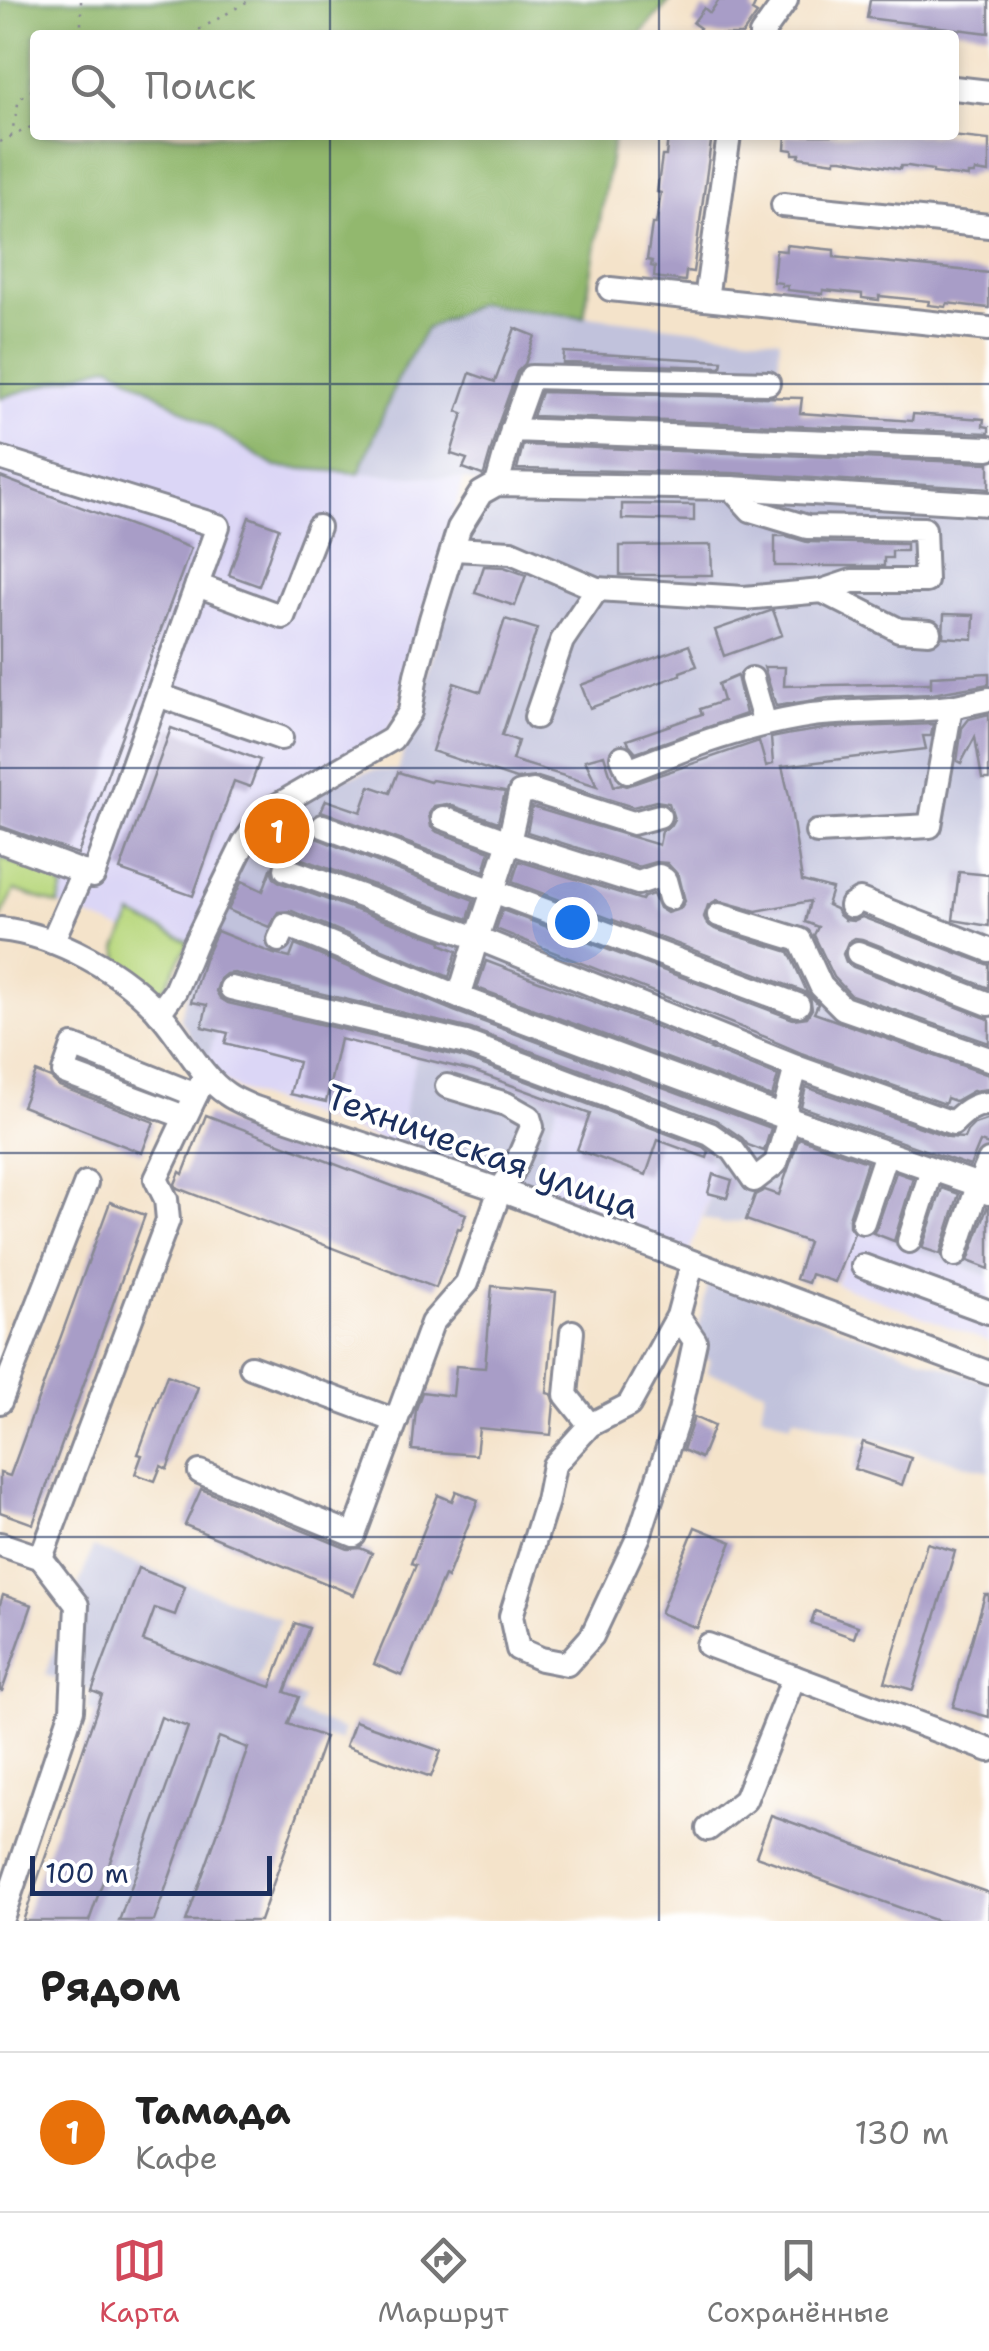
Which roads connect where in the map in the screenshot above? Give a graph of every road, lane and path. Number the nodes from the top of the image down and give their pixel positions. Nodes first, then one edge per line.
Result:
1 (81, 0) edge
2 (250, 0) edge
3 (786, 0) edge
4 (80, 30) edge
5 (199, 30) edge
6 (765, 30) edge
7 (959, 89) edge
8 (30, 91) edge
9 (989, 92) edge
10 (30, 128) edge
11 (11, 137) junction
12 (728, 140) edge
13 (0, 142) edge
14 (782, 205) dead end
15 (989, 226) edge
16 (610, 290) dead end
17 (706, 300) junction
18 (989, 329) edge
19 (768, 383) dead end
20 (512, 430) junction
21 (989, 448) edge
22 (0, 458) edge
23 (497, 484) junction
24 (731, 488) junction
25 (989, 504) edge
26 (318, 527) dead end
27 (453, 549) junction
28 (197, 585) junction
29 (597, 588) junction
30 (822, 591) junction
31 (930, 632) dead end
32 (752, 679) dead end
33 (158, 695) junction
34 (989, 699) edge
35 (951, 707) junction
36 (536, 717) dead end
37 (765, 724) junction
38 (281, 738) dead end
39 (622, 757) dead end
40 (659, 816) dead end
41 (443, 818) dead end
42 (323, 826) dead end
43 (817, 832) dead end
44 (0, 841) edge
45 (509, 842) junction
46 (286, 869) dead end
47 (83, 872) junction
48 (493, 891) junction
49 (670, 898) dead end
50 (851, 906) dead end
51 (719, 915) dead end
52 (0, 928) edge
53 (477, 938) junction
54 (279, 940) dead end
55 (52, 942) junction
56 (989, 950) edge
57 (858, 953) dead end
58 (231, 988) dead end
59 (459, 997) junction
60 (989, 1004) edge
61 (798, 1006) dead end
62 (159, 1013) junction
63 (989, 1058) edge
64 (796, 1067) junction
65 (200, 1085) junction
66 (447, 1086) dead end
67 (989, 1104) edge
68 (185, 1117) junction
69 (788, 1119) junction
70 (886, 1152) junction
71 (989, 1161) edge
72 (932, 1169) junction
73 (86, 1183) dead end
74 (500, 1190) junction
75 (983, 1191) edge
76 (863, 1222) dead end
77 (908, 1241) dead end
78 (955, 1254) dead end
79 (692, 1264) junction
80 (863, 1266) dead end
81 (989, 1312) edge
82 (678, 1316) junction
83 (572, 1332) dead end
84 (251, 1367) dead end
85 (989, 1373) edge
86 (0, 1402) edge
87 (396, 1422) junction
88 (590, 1425) junction
89 (200, 1472) dead end
90 (0, 1544) edge
91 (41, 1558) junction
92 (708, 1645) dead end
93 (794, 1677) junction
94 (989, 1750) edge
95 (708, 1829) dead end
96 (2, 1921) edge

1 - 4 path
2 - 5 path
3 - 6 street
7 - 9 street
8 - 11 path
10 - 11 path
11 - 13 path
12 - 17 street
14 - 15 street
16 - 17 street
17 - 18 street
19 - 20 street
20 - 21 street
20 - 23 street
22 - 28 street
23 - 24 street
23 - 27 street
24 - 25 street
24 - 30 street
26 - 28 street
27 - 29 street
27 - 62 street
28 - 33 street
29 - 30 street
29 - 36 street
30 - 31 street
32 - 37 street
33 - 38 street
33 - 47 street
34 - 35 street
35 - 37 street
35 - 43 street
37 - 39 street
40 - 45 street
41 - 45 street
42 - 48 street
44 - 47 street
45 - 48 street
45 - 49 street
46 - 53 street
47 - 55 street
48 - 53 street
48 - 61 street
50 - 56 street
51 - 63 street
52 - 55 street, Техническая улица
53 - 59 street
53 - 64 street
54 - 59 street
55 - 62 street, Техническая улица
57 - 60 street
58 - 69 street
59 - 69 street
62 - 65 street, Техническая улица
64 - 67 street
64 - 69 street
65 - 68 street
65 - 68 street
65 - 74 street, Техническая улица
66 - 74 street
68 - 91 street
69 - 70 street
70 - 72 street
70 - 76 street
71 - 75 street
72 - 75 street
72 - 77 street
73 - 86 street
74 - 79 street, Техническая улица
74 - 87 street
75 - 78 street
79 - 82 street
79 - 85 street, Техническая улица
80 - 81 street
82 - 88 street
82 - 88 street
83 - 88 street
84 - 87 street
87 - 89 street
90 - 91 street
91 - 96 street
92 - 93 street
93 - 94 street
93 - 95 street

